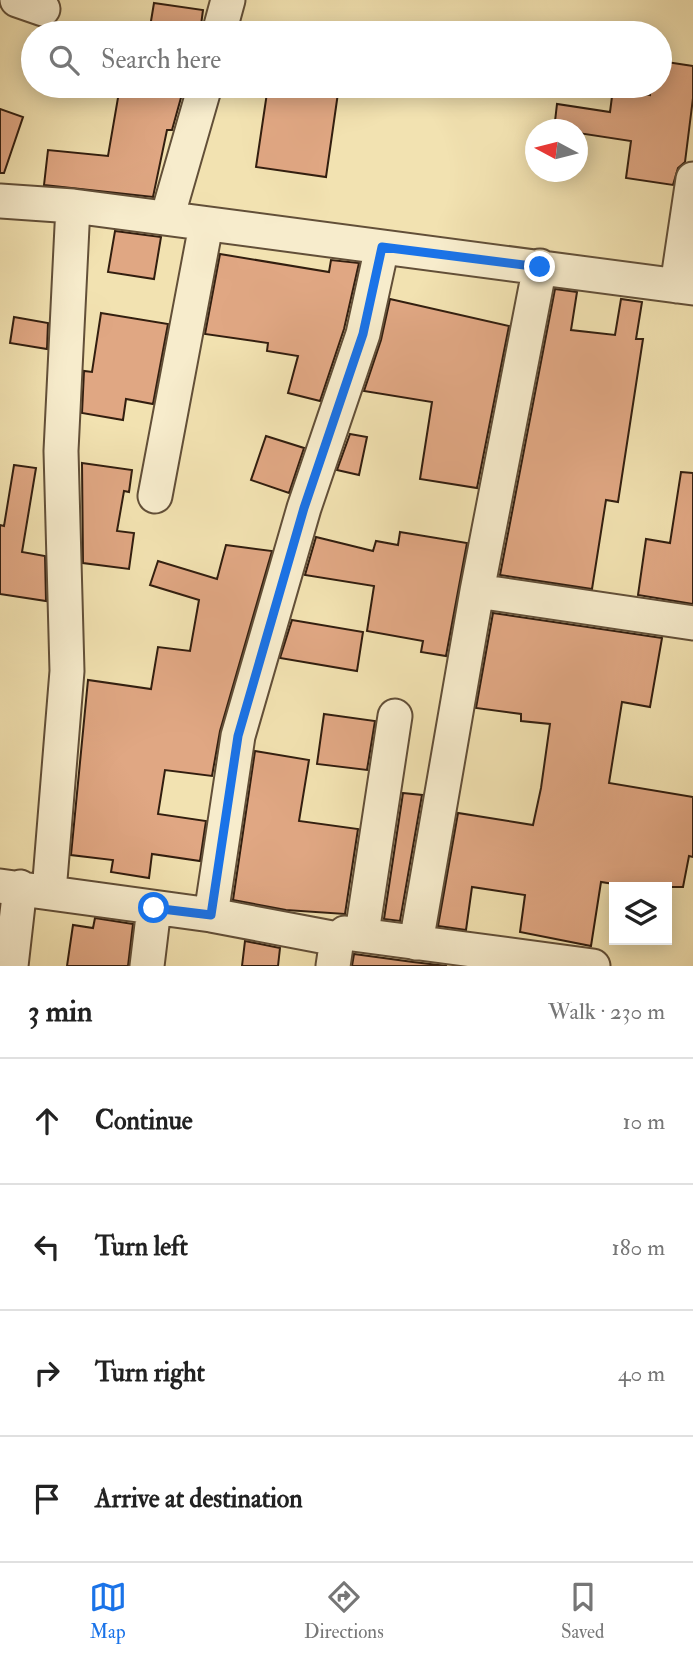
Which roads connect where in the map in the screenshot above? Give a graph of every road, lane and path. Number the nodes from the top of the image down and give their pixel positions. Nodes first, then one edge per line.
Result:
1 (229, 0) edge
2 (223, 21) edge
3 (202, 98) edge
4 (693, 179) edge
5 (0, 201) edge
6 (73, 206) junction
7 (167, 219) junction
8 (206, 225) junction
9 (382, 247) junction
10 (540, 267) junction
11 (685, 287) edge
12 (155, 496) dead end
13 (477, 591) junction
14 (693, 624) edge
15 (395, 716) dead end
16 (23, 888) edge
17 (154, 908) junction
18 (211, 915) junction
19 (416, 943) junction
20 (344, 946) edge
21 (11, 966) edge
22 (147, 966) edge
23 (593, 966) edge

1 - 2 street
3 - 7 street
4 - 11 street
5 - 6 street
6 - 7 street
6 - 16 street
7 - 8 street
8 - 9 street
8 - 12 street
9 - 10 street
9 - 18 street
10 - 11 street
10 - 13 street
13 - 14 street
13 - 19 street
15 - 20 street
16 - 17 street
16 - 21 street
17 - 18 street
17 - 22 street
18 - 20 street
19 - 20 street
19 - 23 street

